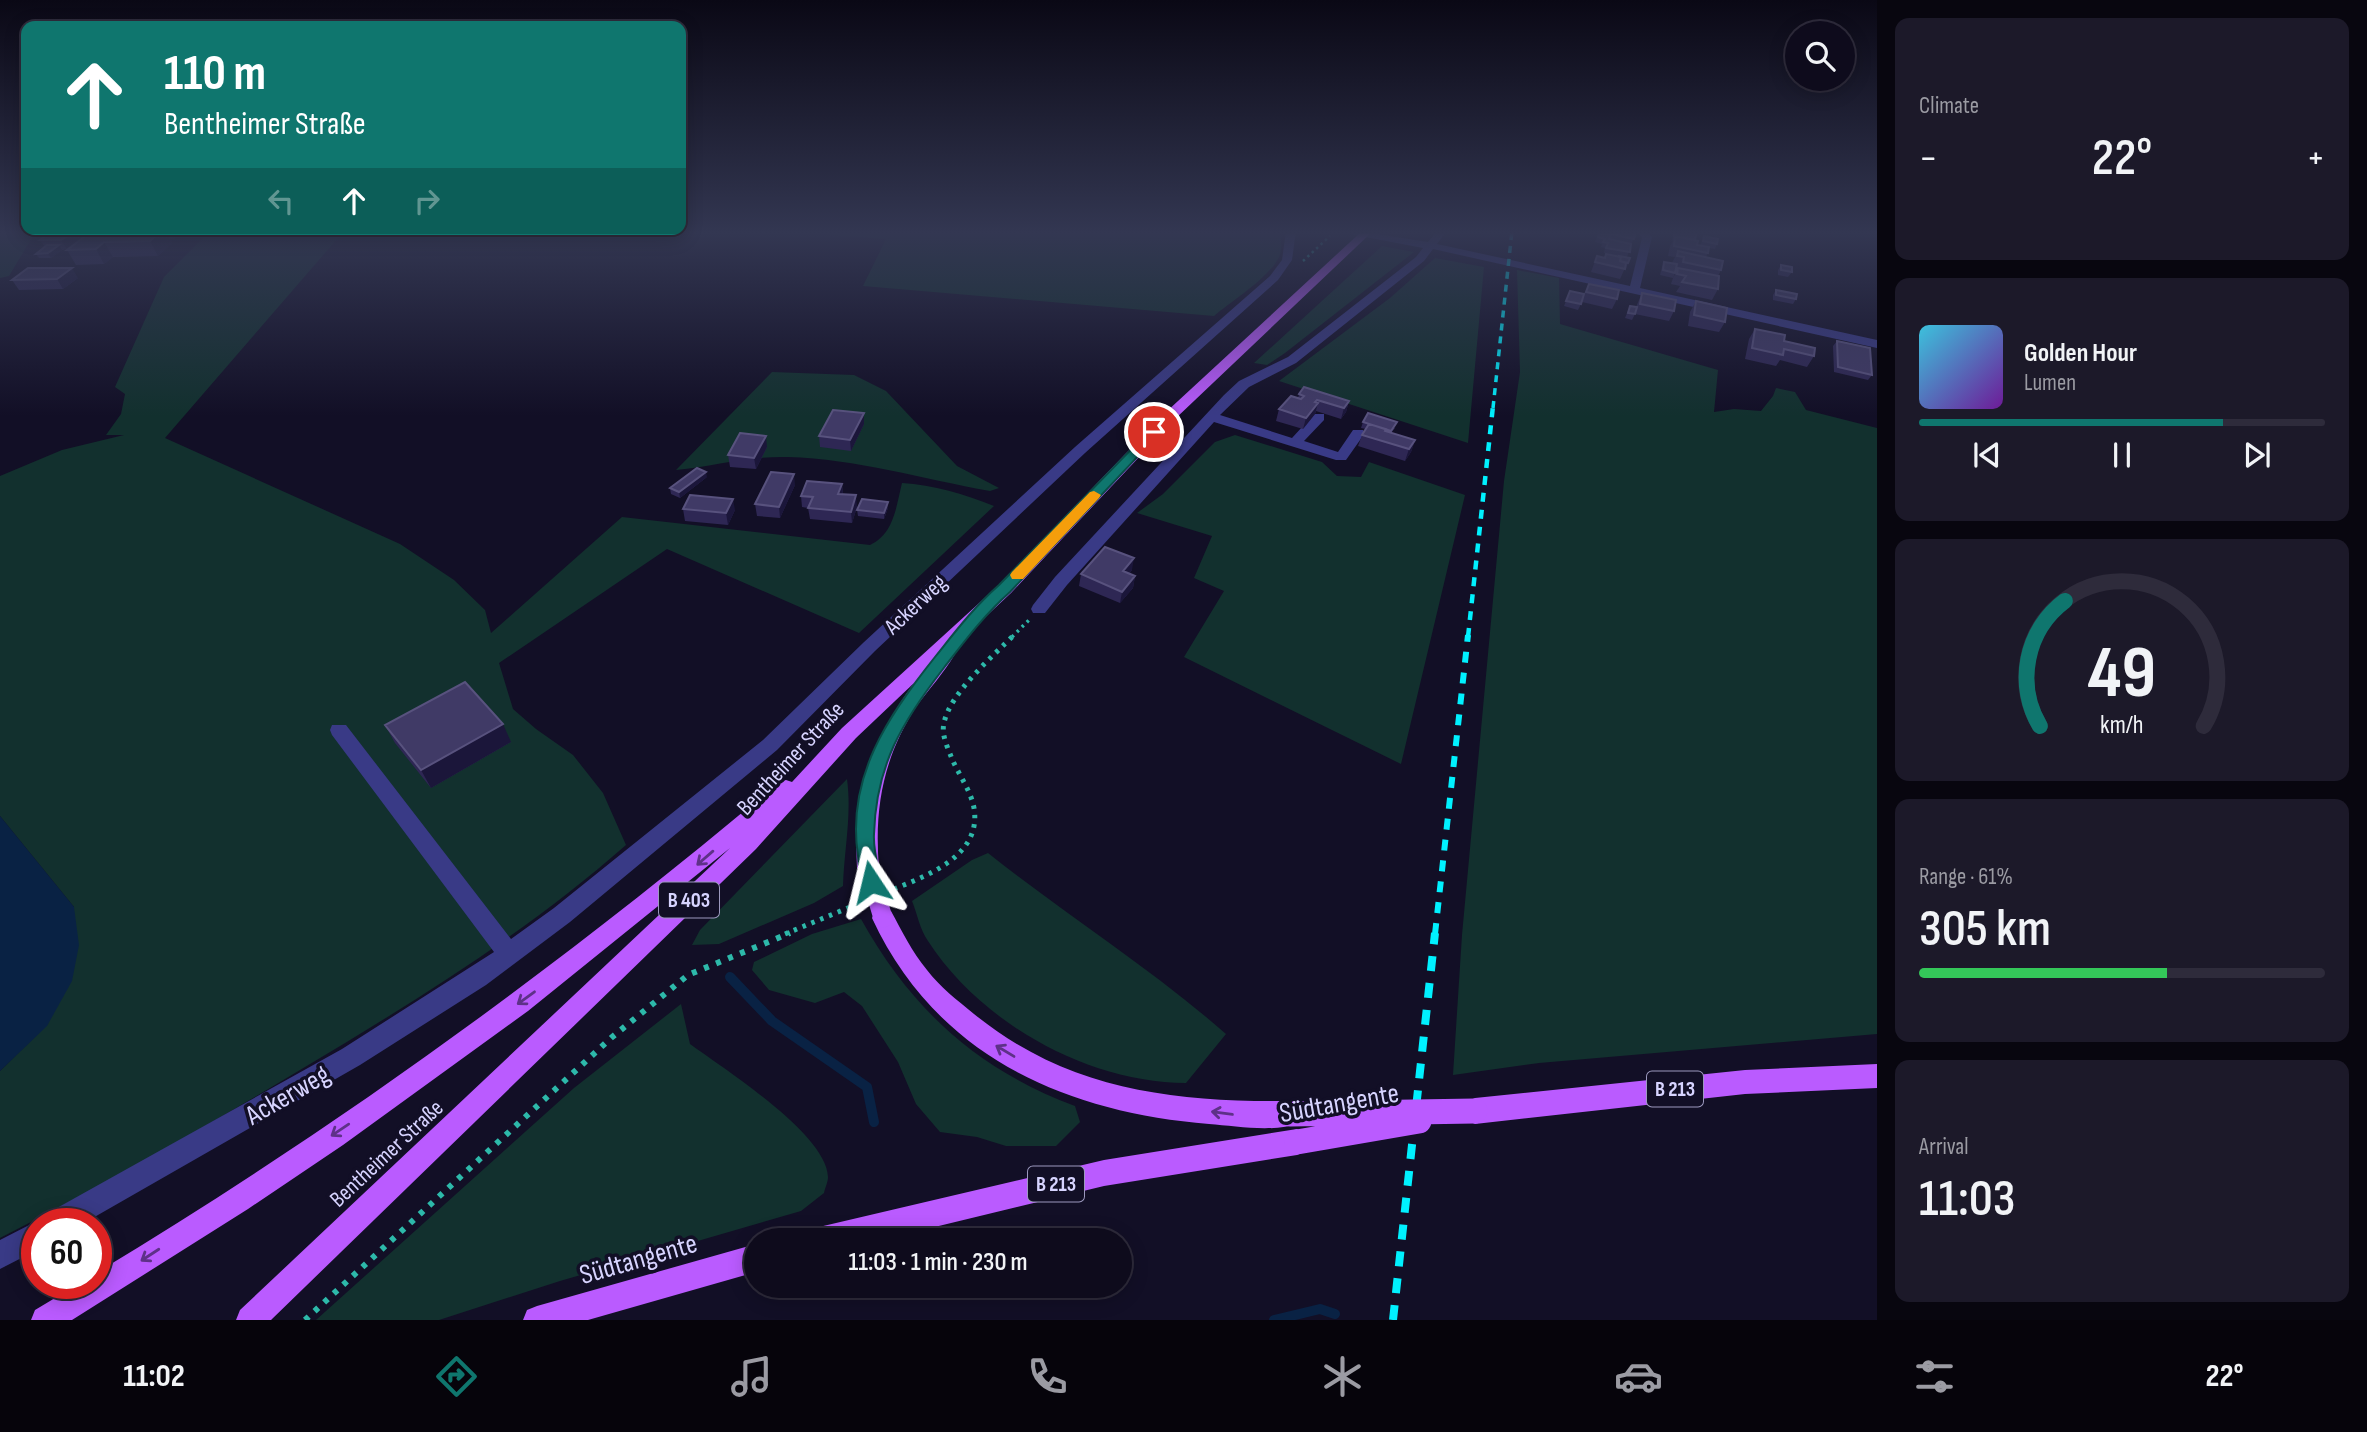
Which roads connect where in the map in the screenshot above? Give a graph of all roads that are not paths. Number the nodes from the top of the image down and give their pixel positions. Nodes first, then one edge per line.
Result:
1 (1257, 293) edge
2 (1302, 293) edge
3 (1377, 293) edge
4 (1641, 293) edge
5 (1877, 344) edge
6 (1212, 417) junction
7 (1319, 417) edge
8 (1357, 433) dead end
9 (1295, 443) junction
10 (1039, 609) road end
11 (981, 610) junction
12 (339, 730) dead end
13 (849, 733) junction
14 (509, 954) junction
15 (1877, 1076) edge
16 (1475, 1111) junction
17 (84, 1208) edge
18 (873, 1228) edge
19 (21, 1244) edge
20 (0, 1255) edge
21 (744, 1261) edge
22 (45, 1320) edge
23 (250, 1320) edge
24 (537, 1320) edge

1 - 14 street, Ackerweg
2 - 11 main road, Bentheimer Straße / B 403
3 - 6 street
4 - 5 street
6 - 9 street
6 - 10 street
7 - 9 street
8 - 9 street
11 - 13 main road, Bentheimer Straße / B 403
16 -> 11 main road, bridge
12 - 14 street
13 -> 22 main road
13 - 23 main road, Bentheimer Straße / B 403
14 - 17 street, Ackerweg
15 - 16 main road, Südtangente / B 213
16 - 18 main road, Südtangente / B 213, bridge
19 - 20 street
21 - 24 main road, Südtangente

